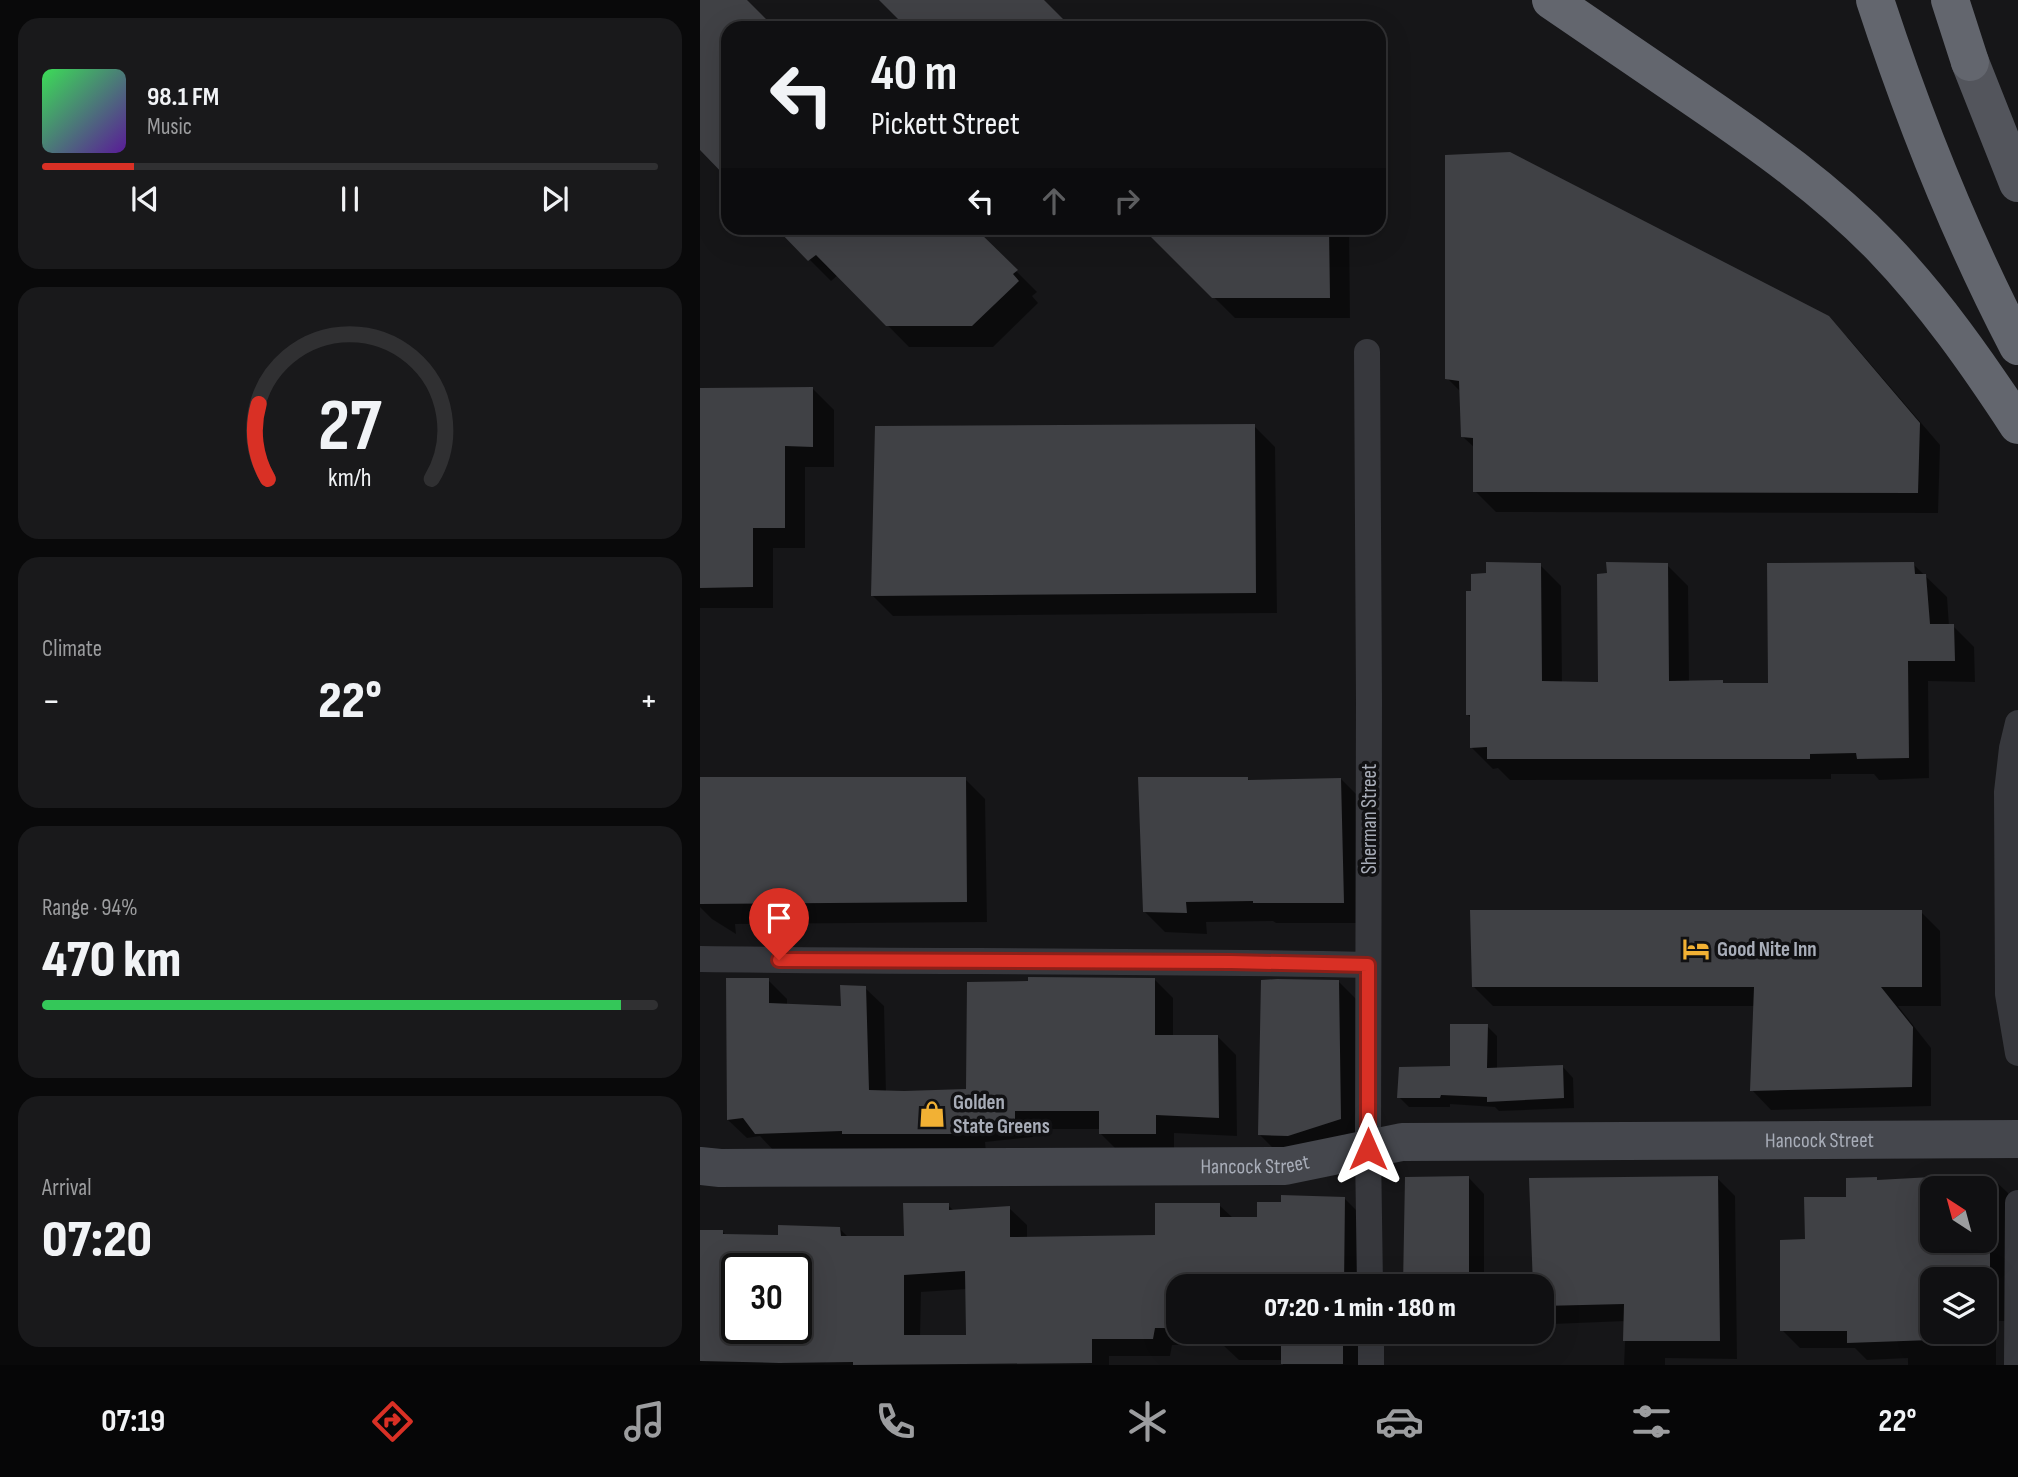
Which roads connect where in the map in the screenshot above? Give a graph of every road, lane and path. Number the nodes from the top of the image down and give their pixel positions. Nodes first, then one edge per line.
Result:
1 (1550, 0) edge
2 (1875, 0) edge
3 (1950, 0) edge
4 (1963, 0) edge
5 (1970, 62) junction
6 (2018, 183) edge
7 (2018, 346) edge
8 (1367, 352) dead end
9 (2018, 425) edge
10 (2018, 723) edge
11 (700, 959) edge
12 (1368, 965) junction
13 (2018, 1053) edge
14 (2018, 1139) edge
15 (1368, 1149) junction
16 (700, 1166) edge
17 (2018, 1203) edge
18 (1370, 1274) edge
19 (1371, 1344) edge
20 (1371, 1365) edge
21 (2017, 1365) edge

1 - 9 highway
2 - 7 highway
3 - 5 highway
4 - 5 highway
5 - 6 main road
8 - 12 street, Sherman Street
10 - 13 street
11 - 12 street
12 - 15 street, Sherman Street
14 - 15 street, Hancock Street
15 - 16 street, Hancock Street
15 - 18 street, Sherman Street
17 - 21 street
19 - 20 street

